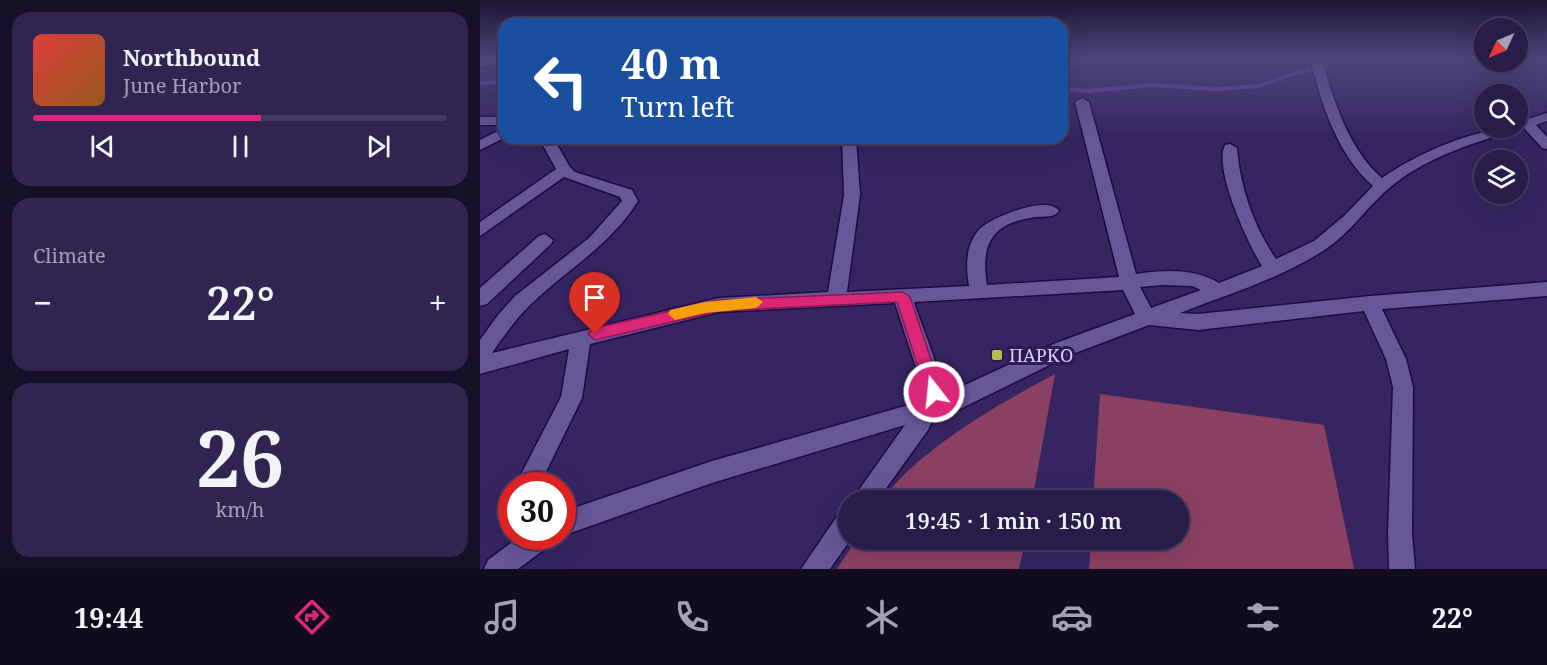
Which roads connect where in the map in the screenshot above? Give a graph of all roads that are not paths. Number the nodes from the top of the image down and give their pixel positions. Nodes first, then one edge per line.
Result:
1 (1323, 84) edge
2 (1083, 102) dead end
3 (1547, 117) edge
4 (480, 121) edge
5 (498, 122) edge
6 (1528, 123) edge
7 (1528, 129) edge
8 (498, 136) edge
9 (1483, 138) edge
10 (549, 144) edge
11 (849, 144) edge
12 (480, 146) edge
13 (1547, 146) edge
14 (1230, 148) dead end
15 (564, 170) junction
16 (1382, 186) junction
17 (1051, 211) dead end
18 (480, 230) edge
19 (545, 240) dead end
20 (1273, 269) junction
21 (1129, 280) junction
22 (1547, 290) edge
23 (1218, 291) junction
24 (979, 292) junction
25 (903, 297) junction
26 (480, 299) edge
27 (836, 301) junction
28 (1370, 303) junction
29 (1147, 317) junction
30 (581, 338) junction
31 (480, 356) edge
32 (480, 365) edge
33 (928, 408) junction
34 (534, 472) edge
35 (871, 490) edge
36 (576, 519) edge
37 (838, 536) edge
38 (523, 550) edge
39 (497, 569) edge
40 (814, 569) edge
41 (1402, 569) edge

1 - 16 street
2 - 21 street
3 - 6 street
4 - 5 street
7 - 13 street
8 - 12 street
9 - 16 street
10 - 15 street
11 - 27 street
14 - 20 street
15 - 18 street
15 - 31 street
16 - 20 street
17 - 24 street
19 - 26 street
20 - 23 street
21 - 23 street
21 - 24 street
21 - 29 street
22 - 28 street
23 - 29 street
24 - 25 street
25 - 27 street
25 - 33 street
27 - 30 street
28 - 29 street
28 - 41 street
29 - 33 street
30 - 32 street
30 - 34 street
33 - 35 street
33 - 36 street
37 - 40 street
38 - 39 street

